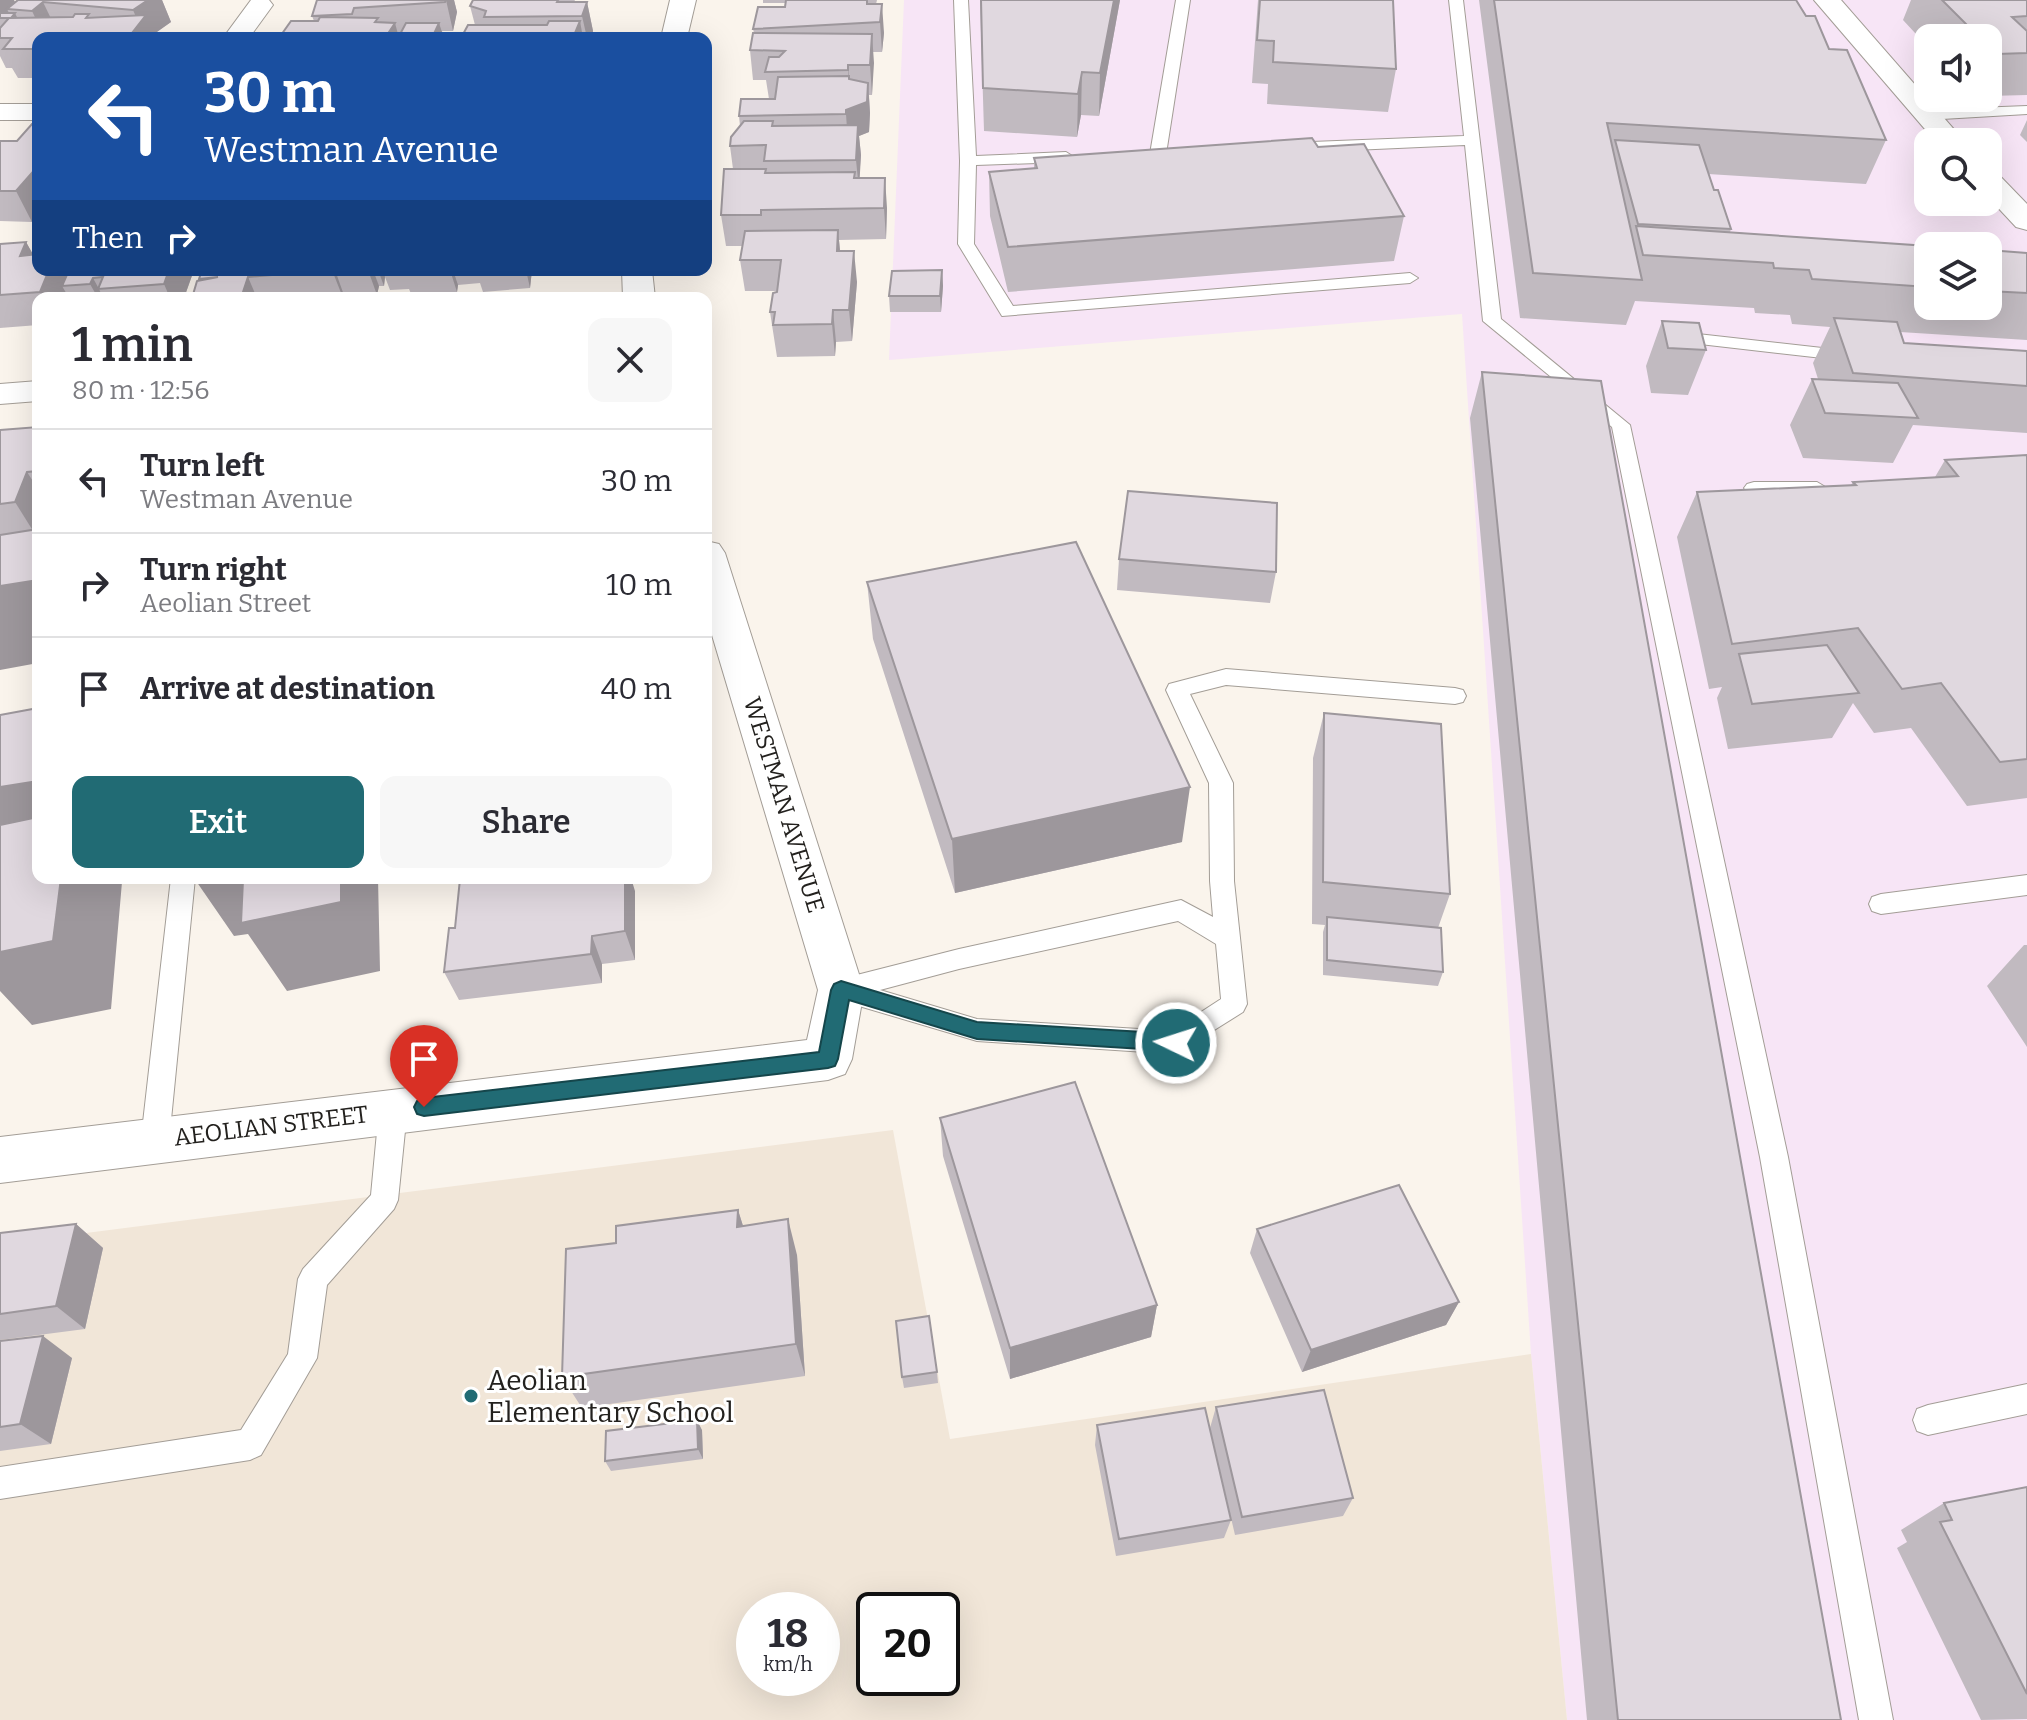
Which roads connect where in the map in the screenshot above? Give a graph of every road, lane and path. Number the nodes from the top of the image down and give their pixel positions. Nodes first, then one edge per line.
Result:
1 (683, 0) edge
2 (961, 0) edge
3 (1183, 0) edge
4 (1456, 0) edge
5 (1827, 0) edge
6 (260, 5) dead end
7 (240, 32) edge
8 (675, 32) edge
9 (2027, 110) edge
10 (0, 112) edge
11 (32, 112) edge
12 (1925, 115) junction
13 (1938, 128) edge
14 (1472, 140) junction
15 (1268, 149) edge
16 (1158, 154) edge
17 (1079, 157) edge
18 (968, 161) junction
19 (2002, 195) edge
20 (2027, 221) edge
21 (1410, 278) dead end
22 (1666, 336) edge
23 (1864, 358) edge
24 (32, 391) edge
25 (0, 394) edge
26 (1754, 488) edge
27 (1830, 488) edge
28 (712, 572) edge
29 (1455, 696) dead end
30 (182, 884) edge
31 (2027, 885) edge
32 (1881, 904) dead end
33 (1228, 939) junction
34 (841, 990) junction
35 (828, 1059) joint
36 (393, 1111) junction
37 (155, 1140) junction
38 (0, 1160) edge
39 (2027, 1399) edge
40 (1928, 1420) dead end
41 (0, 1483) edge
42 (1876, 1720) edge

1 - 8 street
2 - 18 lane
3 - 16 lane
4 - 14 lane
5 - 12 street
6 - 7 street
9 - 12 lane
10 - 11 street
12 - 13 street
14 - 15 lane
14 - 42 lane
17 - 18 lane
18 - 21 lane
19 - 20 street
22 - 23 lane
24 - 25 street
26 - 27 lane
28 - 34 street, WESTMAN AVENUE
29 - 33 lane
30 - 37 lane
31 - 32 lane
33 - 34 lane
33 - 34 lane
34 - 35 street, WESTMAN AVENUE
35 - 36 street, AEOLIAN STREET
36 - 37 street, AEOLIAN STREET
36 - 41 lane
37 - 38 street, AEOLIAN STREET
39 - 40 lane

